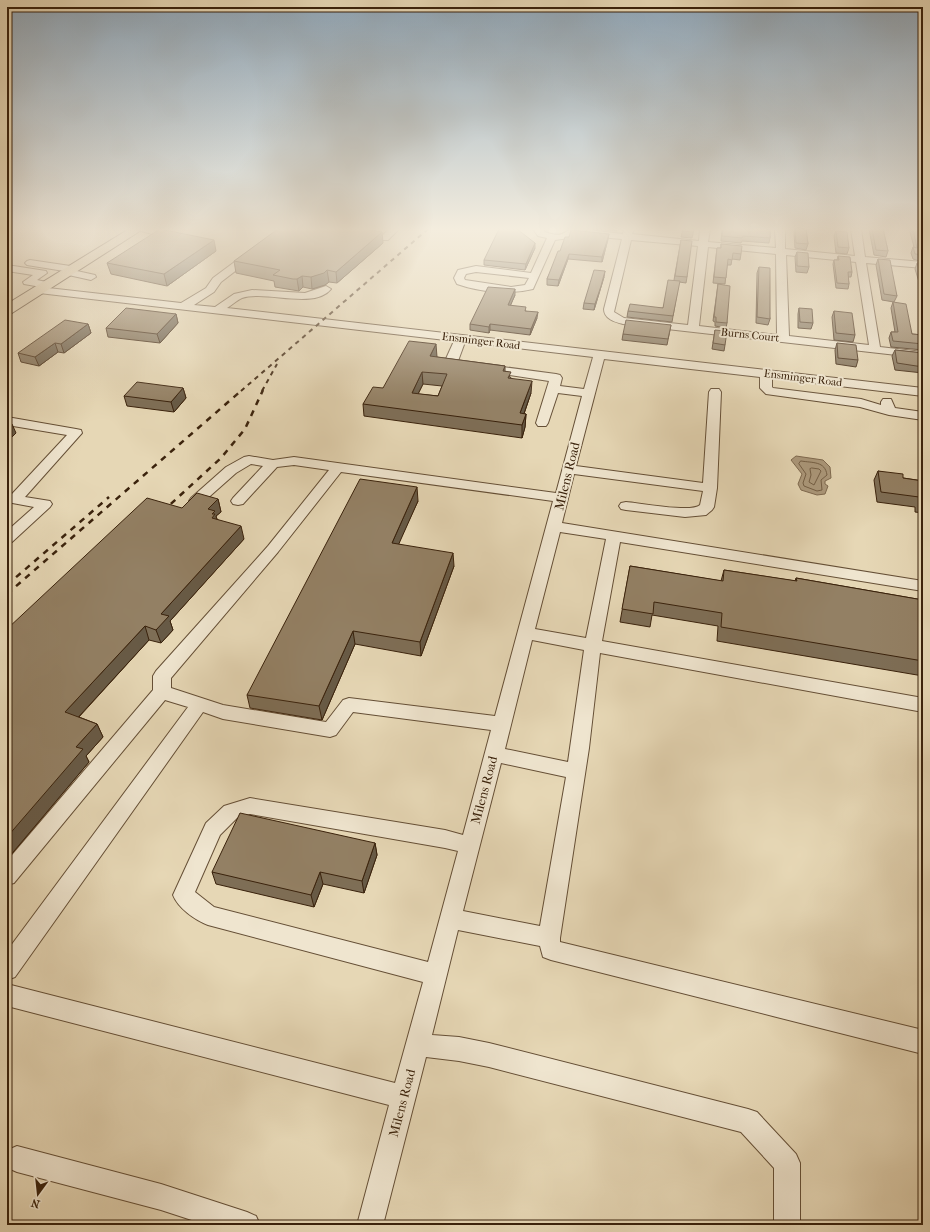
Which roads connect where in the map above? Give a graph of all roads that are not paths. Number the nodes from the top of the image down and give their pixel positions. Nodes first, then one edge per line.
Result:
1 (212, 286) edge
2 (485, 286) edge
3 (529, 286) edge
4 (615, 286) edge
5 (699, 286) edge
6 (782, 286) edge
7 (865, 286) edge
8 (43, 287) joint
9 (326, 289) dead end
10 (210, 290) junction
11 (239, 296) junction
12 (10, 305) edge
13 (184, 306) junction
14 (218, 310) junction
15 (693, 329) junction
16 (461, 338) junction
17 (783, 339) junction
18 (875, 350) junction
19 (599, 355) junction
20 (923, 355) edge
21 (766, 374) junction
22 (884, 388) junction
23 (553, 389) junction
24 (715, 392) dead end
25 (923, 392) edge
26 (589, 393) junction
27 (888, 411) junction
28 (923, 416) edge
29 (7, 421) edge
30 (542, 423) dead end
31 (273, 464) junction
32 (338, 467) junction
33 (568, 469) junction
34 (710, 488) junction
35 (11, 498) edge
36 (561, 498) junction
37 (196, 501) edge
38 (238, 501) dead end
39 (626, 506) dead end
40 (554, 526) junction
41 (614, 536) junction
42 (7, 539) edge
43 (923, 586) edge
44 (525, 634) junction
45 (593, 646) junction
46 (162, 692) junction
47 (199, 705) junction
48 (923, 705) edge
49 (501, 724) junction
50 (494, 754) junction
51 (576, 771) junction
52 (470, 846) junction
53 (7, 876) edge
54 (451, 918) junction
55 (549, 938) junction
56 (7, 969) edge
57 (436, 975) junction
58 (7, 995) edge
59 (923, 1042) edge
60 (418, 1045) junction
61 (404, 1097) junction
62 (17, 1159) dead end
63 (247, 1225) edge
64 (370, 1225) edge
65 (787, 1225) edge

1 - 10 street
2 - 3 street
4 - 15 street, Burns Court
5 - 15 street
6 - 17 street
7 - 18 street
8 - 12 main road
8 - 13 street, Ensminger Road
9 - 11 street
10 - 11 street
10 - 13 street
11 - 14 street
13 - 14 street, Ensminger Road
14 - 16 street, Ensminger Road
15 - 17 street, Burns Court
16 - 19 street, Ensminger Road
16 - 23 street
17 - 18 street, Burns Court
18 - 20 street, Burns Court
19 - 21 street, Ensminger Road
19 - 26 street, Milens Road
21 - 22 street, Ensminger Road
21 - 27 street
22 - 25 street, Ensminger Road
22 - 27 street
23 - 26 street
23 - 30 street
24 - 34 street
26 - 33 street, Milens Road
27 - 28 street
29 - 35 street
31 - 32 street
31 - 37 street
31 - 38 street
32 - 36 street
32 - 46 street
33 - 34 street
33 - 36 street, Milens Road
34 - 39 street
35 - 42 street
36 - 40 street, Milens Road
40 - 41 street
40 - 44 street, Milens Road
41 - 43 street
41 - 45 street
44 - 45 street
44 - 49 street, Milens Road
45 - 48 street
45 - 51 street
46 - 47 street
46 - 53 street
47 - 49 street
47 - 56 street
49 - 50 street, Milens Road
50 - 51 street
50 - 52 street, Milens Road
51 - 55 street
52 - 54 street, Milens Road
52 - 57 street
54 - 55 street
54 - 57 street, Milens Road
55 - 59 street
57 - 60 street, Milens Road
58 - 61 street
60 - 61 street, Milens Road
60 - 65 street
61 - 64 street, Milens Road
62 - 63 street

